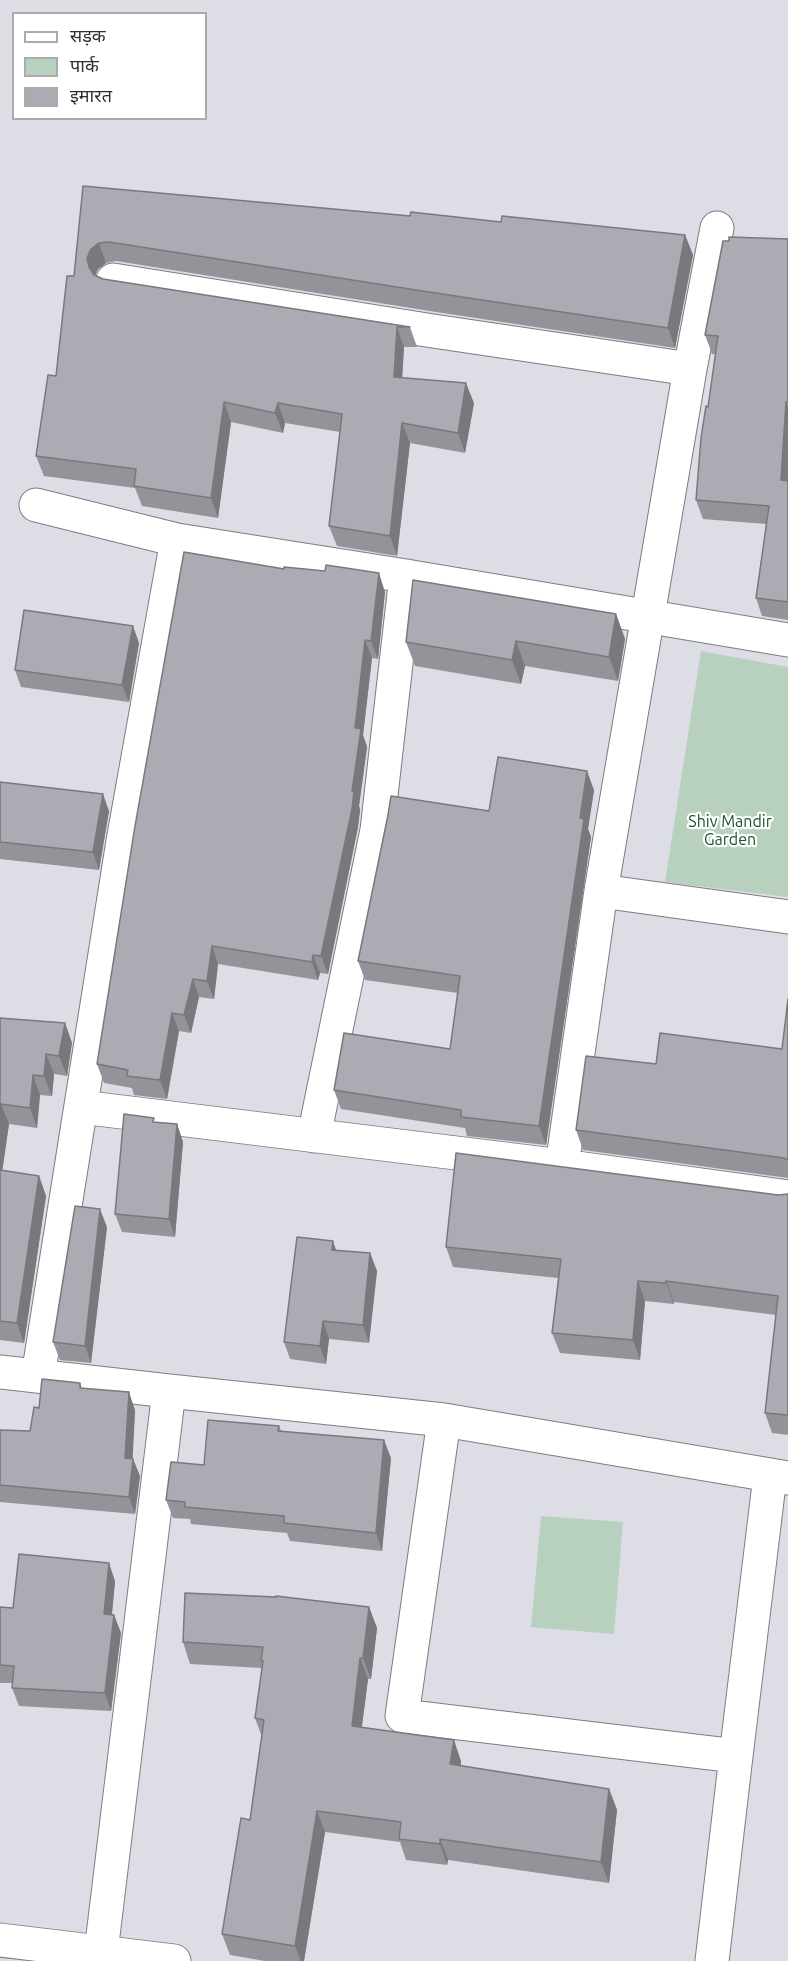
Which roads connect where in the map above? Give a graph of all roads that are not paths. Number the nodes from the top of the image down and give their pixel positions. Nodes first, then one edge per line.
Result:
1 (717, 228) dead end
2 (113, 280) edge
3 (690, 369) junction
4 (36, 505) dead end
5 (177, 540) junction
6 (406, 576) junction
7 (648, 616) junction
8 (788, 640) edge
9 (601, 891) junction
10 (788, 917) edge
11 (81, 1107) junction
12 (314, 1136) junction
13 (562, 1166) junction
14 (788, 1197) edge
15 (0, 1372) edge
16 (38, 1376) junction
17 (169, 1390) junction
18 (444, 1420) junction
19 (779, 1477) edge
20 (736, 1756) junction
21 (0, 1940) edge
22 (101, 1952) junction
23 (174, 1961) edge
24 (712, 1961) edge

1 - 3 street
2 - 3 street
3 - 7 street
4 - 5 street
5 - 6 street
5 - 11 street
6 - 7 street
6 - 12 street
7 - 8 street
7 - 9 street
9 - 10 street
9 - 13 street
11 - 12 street
11 - 16 street
12 - 13 street
13 - 14 street
15 - 16 street
16 - 17 street
17 - 18 street
17 - 22 street
18 - 19 street
18 - 20 street
19 - 20 street
20 - 24 street
21 - 22 street
22 - 23 street

